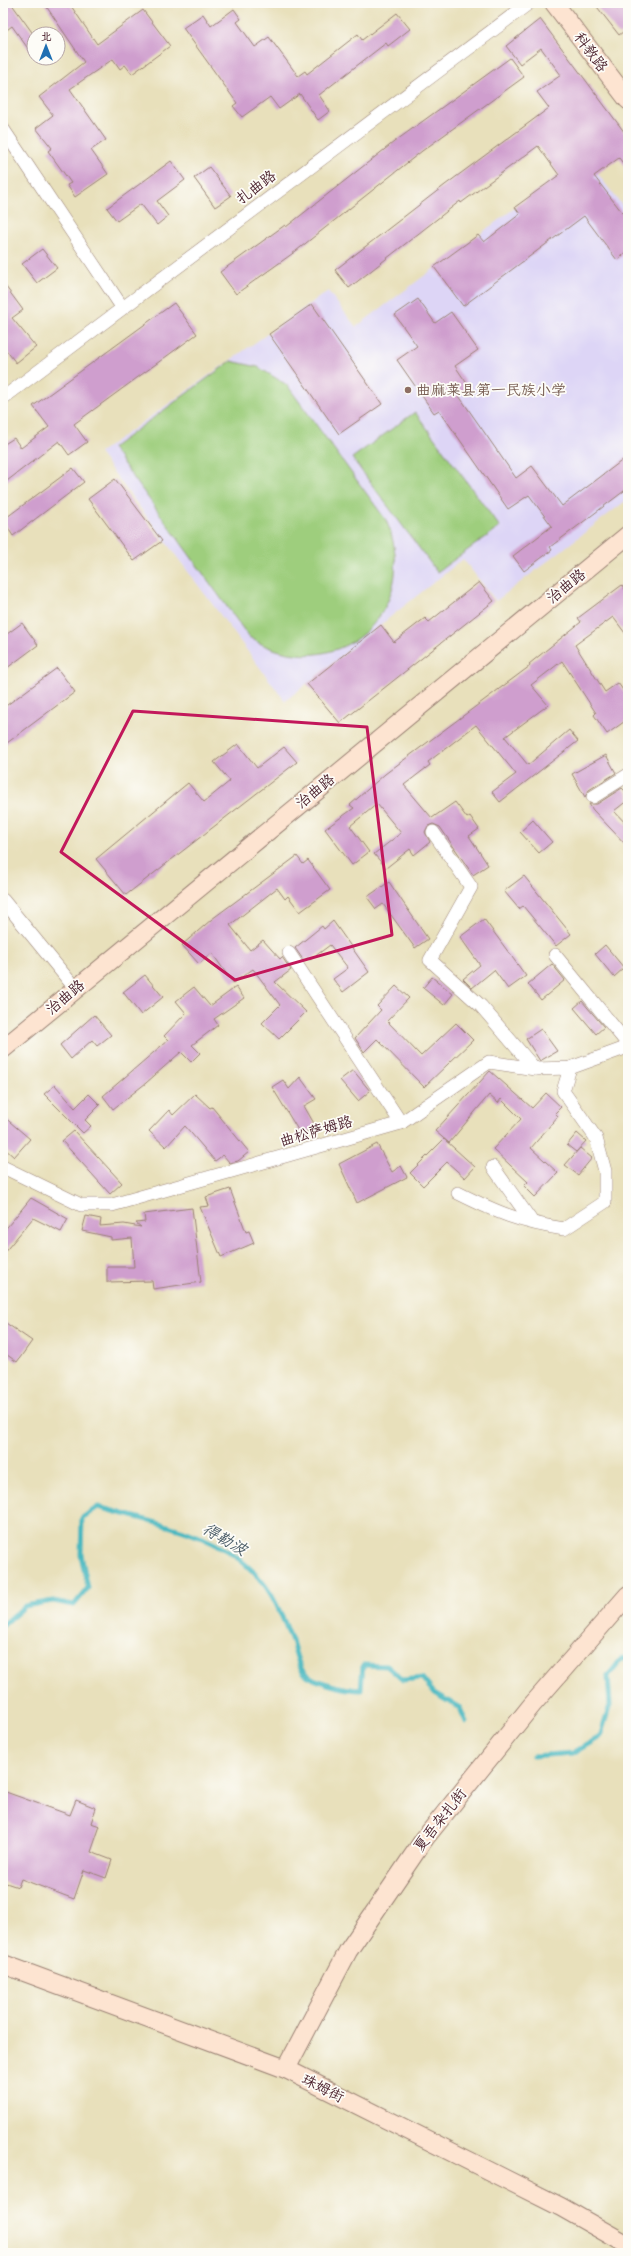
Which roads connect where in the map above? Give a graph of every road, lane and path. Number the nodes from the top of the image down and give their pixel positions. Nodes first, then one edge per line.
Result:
1 (529, 3) edge
2 (554, 3) edge
3 (628, 100) edge
4 (3, 129) edge
5 (122, 307) junction
6 (3, 398) edge
7 (628, 535) edge
8 (628, 775) edge
9 (593, 797) dead end
10 (433, 832) dead end
11 (3, 900) edge
12 (289, 953) dead end
13 (555, 955) dead end
14 (75, 988) junction
15 (628, 1045) edge
16 (3, 1049) edge
17 (570, 1068) junction
18 (535, 1069) junction
19 (401, 1123) junction
20 (3, 1166) edge
21 (493, 1167) dead end
22 (458, 1193) dead end
23 (530, 1219) dead end
24 (628, 1595) edge
25 (3, 1964) edge
26 (286, 2069) junction
27 (628, 2244) edge

1 - 5 street, 扎曲路
2 - 3 main road, 科教路
4 - 5 street
5 - 6 street, 扎曲路
7 - 14 main road, 治曲路
8 - 9 street
10 - 18 street
11 - 14 street
12 - 19 street
13 - 15 street
14 - 16 main road, 治曲路
15 - 17 street, 曲松萨姆路
17 - 18 street, 曲松萨姆路
17 - 22 street
18 - 19 street, 曲松萨姆路
19 - 20 street, 曲松萨姆路
21 - 23 street
24 - 26 main road, 夏吾杂扎街
25 - 26 main road, 珠姆街
26 - 27 main road, 珠姆街

